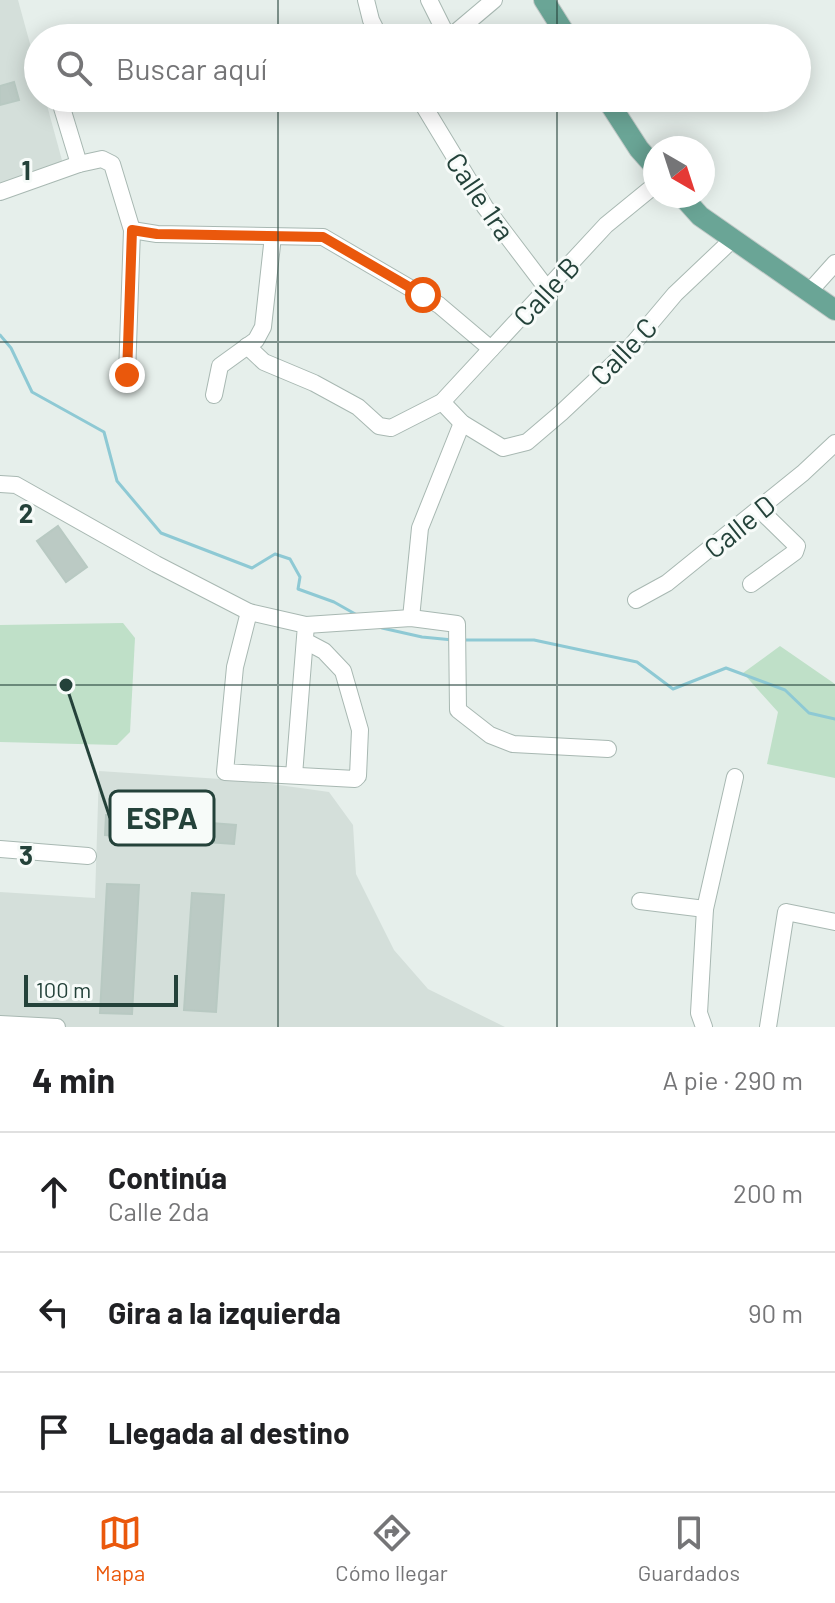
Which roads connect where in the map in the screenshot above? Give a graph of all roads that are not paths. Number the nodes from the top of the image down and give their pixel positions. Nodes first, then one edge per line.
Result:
1 (366, 0) edge
2 (429, 0) edge
3 (494, 0) edge
4 (544, 0) edge
5 (373, 24) edge
6 (441, 24) edge
7 (465, 24) edge
8 (559, 24) edge
9 (63, 112) edge
10 (427, 112) edge
11 (615, 112) edge
12 (643, 154) edge
13 (79, 164) junction
14 (0, 192) edge
15 (643, 195) edge
16 (693, 208) edge
17 (132, 230) junction
18 (273, 236) junction
19 (733, 239) junction
20 (835, 263) edge
21 (548, 290) junction
22 (809, 292) junction
23 (835, 310) edge
24 (247, 346) junction
25 (491, 349) junction
26 (127, 375) dead end
27 (214, 395) dead end
28 (442, 402) junction
29 (462, 423) junction
30 (833, 449) edge
31 (0, 484) edge
32 (759, 509) junction
33 (751, 584) dead end
34 (636, 600) dead end
35 (249, 612) junction
36 (411, 618) junction
37 (306, 633) junction
38 (608, 749) dead end
39 (294, 775) junction
40 (735, 777) dead end
41 (0, 849) edge
42 (88, 856) dead end
43 (640, 901) dead end
44 (705, 909) junction
45 (835, 922) edge
46 (0, 1024) edge
47 (57, 1027) edge
48 (704, 1027) edge
49 (768, 1027) edge

1 - 5 street
2 - 6 street
3 - 7 street
4 - 8 main road
9 - 13 street
10 - 21 street, Calle 1ra
11 - 12 main road
13 - 14 street
13 - 17 street
15 - 21 street, Calle B
16 - 19 main road
17 - 18 street
17 - 26 street
18 - 24 street
18 - 25 street
19 - 22 main road
19 - 29 street, Calle C
20 - 22 street
21 - 25 street, Calle B
22 - 23 main road
24 - 27 street
24 - 28 street
25 - 28 street, Calle B
28 - 29 street
29 - 36 street
30 - 32 street, Calle D
31 - 35 street
32 - 33 street
32 - 34 street, Calle D
35 - 37 street
35 - 39 street
36 - 37 street
36 - 38 street
37 - 39 street
37 - 39 street
40 - 44 street
41 - 42 street
43 - 44 street
44 - 48 street
45 - 49 street
46 - 47 street

